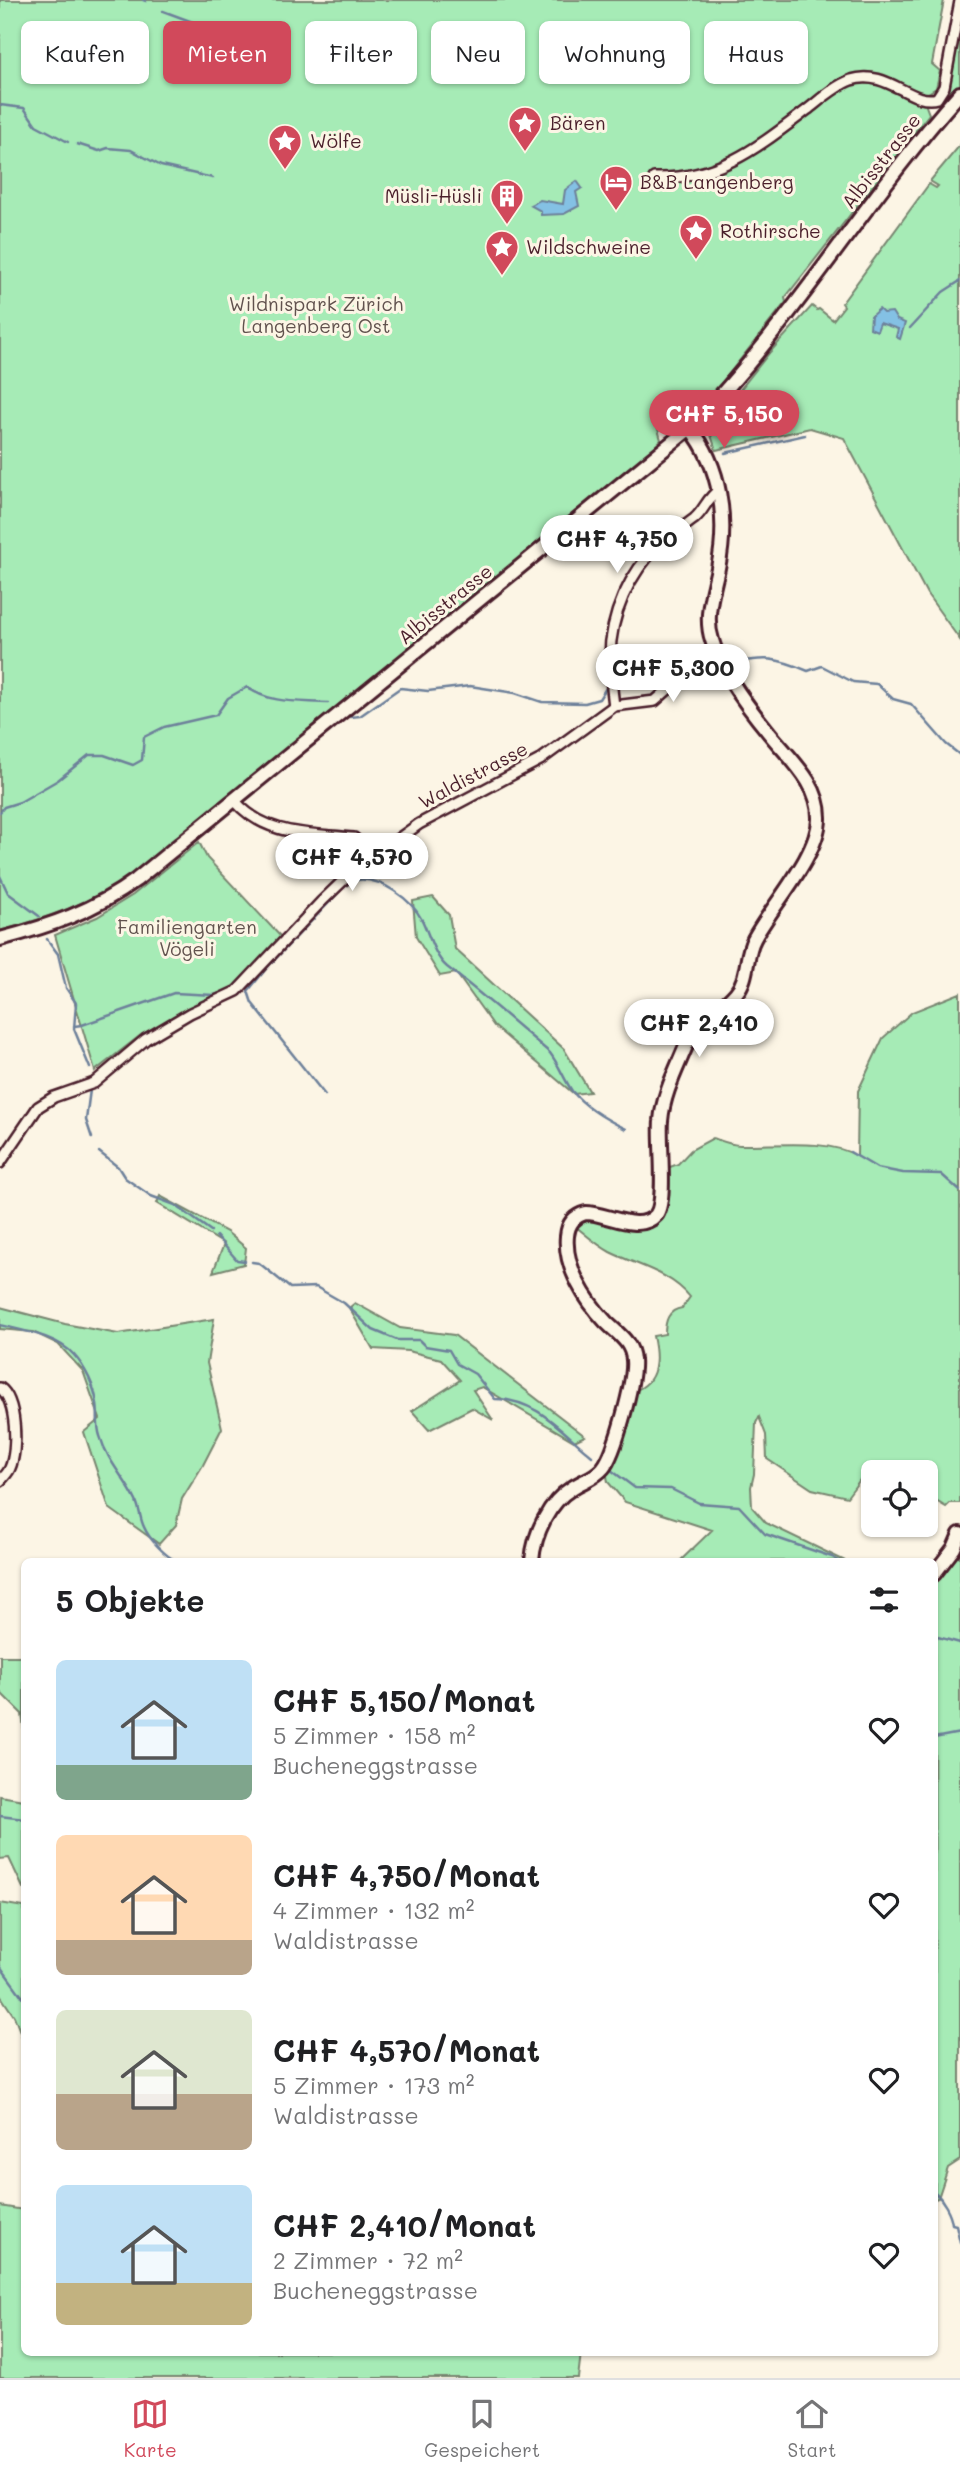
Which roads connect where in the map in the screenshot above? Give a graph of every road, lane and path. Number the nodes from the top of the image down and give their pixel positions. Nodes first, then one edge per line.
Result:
1 (960, 1) edge
2 (960, 93) edge
3 (653, 178) dead end
4 (690, 428) junction
5 (719, 491) junction
6 (719, 659) junction
7 (614, 706) junction
8 (235, 801) junction
9 (372, 858) junction
10 (0, 939) edge
11 (0, 1163) edge
12 (0, 1388) edge
13 (0, 1481) edge
14 (960, 1534) edge
15 (534, 1558) edge
16 (938, 1569) edge

1 - 3 street
2 - 4 street, Albisstrasse
4 - 5 street
4 - 8 street, Albisstrasse
5 - 6 street
5 - 7 street
6 - 7 street, Waldistrasse
6 - 15 street
7 - 9 street, Waldistrasse
8 - 9 street
8 - 10 street, Albisstrasse
9 - 11 street, Waldistrasse
12 - 13 street
14 - 16 street

